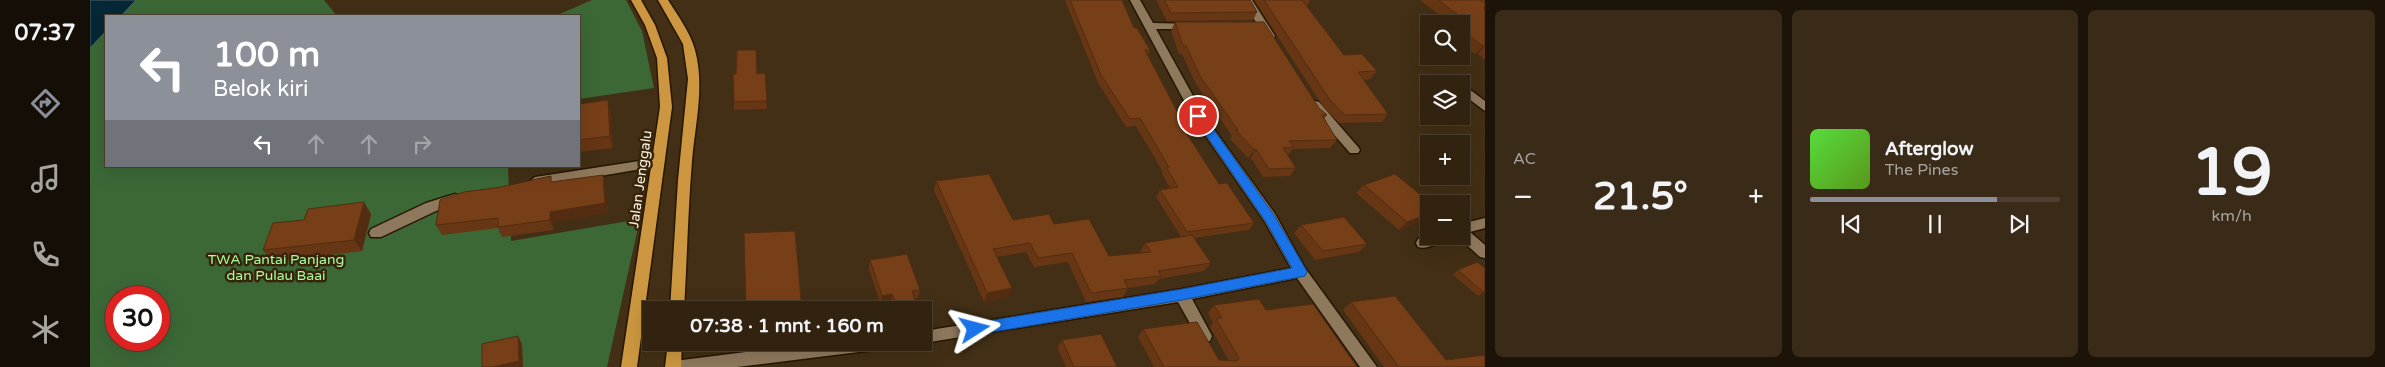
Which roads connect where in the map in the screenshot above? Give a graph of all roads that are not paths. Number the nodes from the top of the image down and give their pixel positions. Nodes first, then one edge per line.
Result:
1 (636, 0) edge
2 (663, 0) edge
3 (1136, 0) edge
4 (1247, 0) edge
5 (1148, 26) junction
6 (1196, 26) edge
7 (1279, 49) edge
8 (1470, 94) edge
9 (1309, 96) edge
10 (1485, 107) edge
11 (1354, 150) dead end
12 (659, 162) junction
13 (518, 185) edge
14 (467, 195) edge
15 (1485, 223) edge
16 (1470, 227) edge
17 (376, 233) dead end
18 (1470, 239) edge
19 (1485, 253) edge
20 (1300, 272) junction
21 (1182, 295) junction
22 (678, 301) edge
23 (932, 336) edge
24 (674, 351) edge
25 (811, 351) edge
26 (1213, 351) edge
27 (629, 367) edge
28 (673, 367) edge
29 (682, 367) edge
30 (1369, 367) edge

1 - 12 main road, Jalan Jenggalu
2 - 22 main road
3 - 5 street
4 - 7 street
5 - 6 street
5 - 20 street
8 - 10 street
9 - 11 street
12 - 13 street
12 - 27 main road, Jalan Jenggalu
14 - 17 street
15 - 16 street
18 - 19 street
20 - 21 street
20 - 30 street
21 - 23 street
21 - 26 street
24 - 28 main road
25 - 29 street

